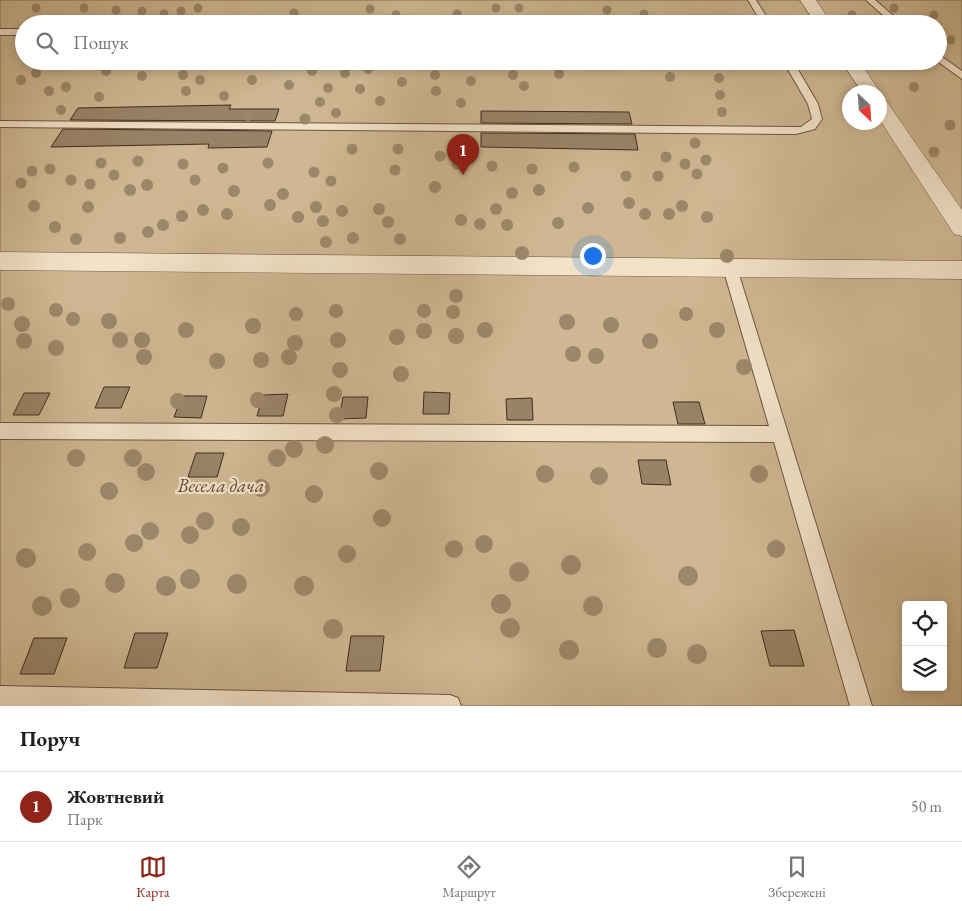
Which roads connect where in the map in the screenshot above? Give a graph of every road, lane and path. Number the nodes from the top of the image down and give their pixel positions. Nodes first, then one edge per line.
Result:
1 (752, 0) edge
2 (808, 0) edge
3 (870, 0) edge
4 (761, 15) edge
5 (818, 15) edge
6 (888, 15) edge
7 (0, 32) edge
8 (15, 32) edge
9 (947, 64) edge
10 (793, 70) edge
11 (856, 70) edge
12 (962, 76) edge
13 (866, 85) edge
14 (887, 116) edge
15 (0, 124) edge
16 (962, 228) edge
17 (0, 261) edge
18 (730, 268) junction
19 (962, 270) edge
20 (0, 431) edge
21 (780, 434) junction
22 (0, 697) edge
23 (450, 706) edge
24 (861, 706) edge

1 - 4 lane
2 - 5 street
3 - 6 lane
7 - 8 lane
9 - 12 lane
10 - 15 lane
11 - 13 street
14 - 16 street
17 - 18 street
18 - 19 street
18 - 21 lane
20 - 21 lane
21 - 24 lane
22 - 23 lane

